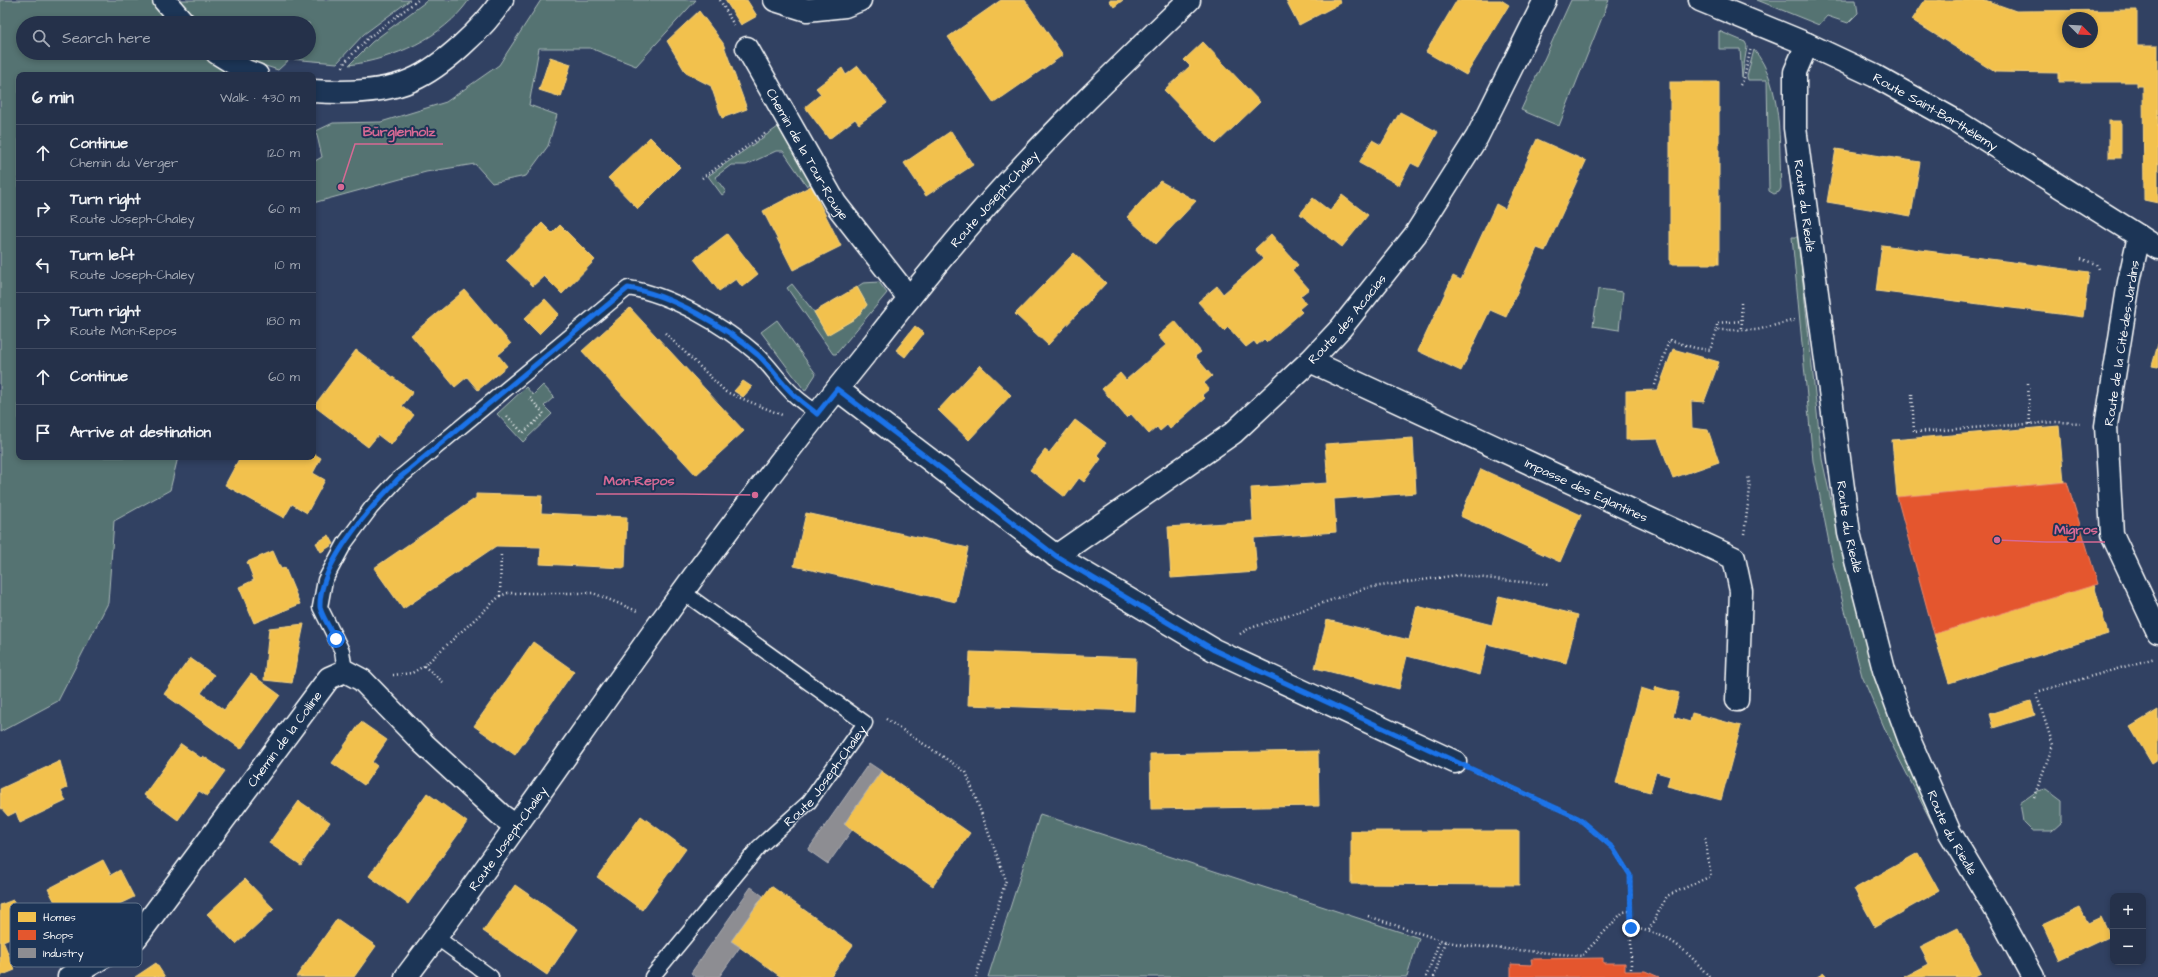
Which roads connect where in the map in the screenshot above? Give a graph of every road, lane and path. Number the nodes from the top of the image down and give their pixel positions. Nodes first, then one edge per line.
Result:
1 (164, 0) edge
2 (418, 0) edge
3 (502, 0) edge
4 (720, 0) edge
5 (775, 0) edge
6 (860, 0) edge
7 (1189, 0) edge
8 (1545, 0) edge
9 (1700, 0) edge
10 (178, 16) edge
11 (1752, 41) dead end
12 (1807, 44) junction
13 (747, 48) joint
14 (228, 60) edge
15 (249, 72) edge
16 (1740, 85) dead end
17 (323, 92) edge
18 (756, 140) dead end
19 (702, 178) dead end
20 (2139, 236) junction
21 (2158, 248) edge
22 (2081, 259) dead end
23 (2098, 269) dead end
24 (909, 298) junction
25 (1741, 303) dead end
26 (1796, 320) dead end
27 (1742, 321) junction
28 (1717, 330) junction
29 (1742, 330) junction
30 (665, 333) dead end
31 (1310, 361) junction
32 (2028, 383) dead end
33 (1655, 385) dead end
34 (837, 389) junction
35 (503, 393) junction
36 (1912, 394) dead end
37 (515, 406) junction
38 (817, 414) junction
39 (788, 417) dead end
40 (2062, 422) dead end
41 (2030, 424) junction
42 (1748, 475) dead end
43 (501, 553) dead end
44 (1056, 556) junction
45 (1734, 558) junction
46 (1549, 585) dead end
47 (683, 592) junction
48 (500, 596) junction
49 (661, 622) junction
50 (2158, 632) edge
51 (1214, 650) junction
52 (2158, 658) edge
53 (424, 666) junction
54 (354, 675) junction
55 (443, 682) dead end
56 (2040, 691) dead end
57 (2036, 693) dead end
58 (1737, 700) dead end
59 (882, 724) dead end
60 (1455, 762) joint
61 (2034, 797) dead end
62 (516, 826) junction
63 (1705, 838) dead end
64 (1631, 910) junction
65 (1368, 916) dead end
66 (1631, 928) junction
67 (142, 930) edge
68 (1649, 930) junction
69 (436, 937) junction
70 (1440, 940) junction
71 (1445, 941) junction
72 (86, 967) edge
73 (1631, 969) dead end
74 (69, 977) edge
75 (406, 977) edge
76 (491, 977) edge
77 (652, 977) edge
78 (976, 977) edge
79 (1426, 977) edge
80 (1434, 977) edge
81 (1710, 977) edge
82 (2033, 977) edge

1 - 10 street
2 - 17 path
3 - 17 street
4 - 13 path
5 - 6 street
7 - 24 street, Route Joseph-Chaley
8 - 31 street, Route des Acacias
9 - 12 street, Route Saint-Barthélemy
11 - 16 path
12 - 20 street, Route Saint-Barthélemy
12 - 82 street, Route du Riedlé
13 - 24 street, Chemin de la Tour-Rouge
14 - 15 street
18 - 19 path
20 - 21 street, Route Saint-Barthélemy
20 - 50 street, Route de la Cité-des-Jardins
22 - 23 path
24 - 34 street, Route Joseph-Chaley
25 - 27 path
26 - 29 path
27 - 28 path
27 - 29 path
28 - 29 path
28 - 33 path
30 - 39 path
31 - 44 street, Route des Acacias
31 - 45 street, Impasse des Eglantines
32 - 41 path
34 - 38 street, Route Joseph-Chaley
34 - 44 street
35 - 37 path
35 - 38 lane
35 - 54 lane
36 - 41 path
37 - 37 path
38 - 47 street, Route Joseph-Chaley
40 - 41 path
42 - 45 path
43 - 48 path
44 - 51 street
45 - 58 street
46 - 51 path
47 - 49 street, Route Joseph-Chaley
47 - 77 lane, Route Joseph-Chaley
48 - 49 path
48 - 53 path
49 - 62 street, Route Joseph-Chaley
51 - 60 street
52 - 56 path
53 - 54 path
53 - 55 path
54 - 62 street
54 - 67 street, Chemin de la Colline
57 - 61 path
59 - 78 path
60 - 64 path
62 - 69 street, Route Joseph-Chaley
63 - 68 path
64 - 66 path
64 - 71 path
65 - 70 path
66 - 68 path
66 - 73 path
68 - 81 path
69 - 75 street, Route Joseph-Chaley
69 - 76 lane
70 - 71 path
70 - 79 path
71 - 80 path
72 - 74 street, Chemin de la Colline

